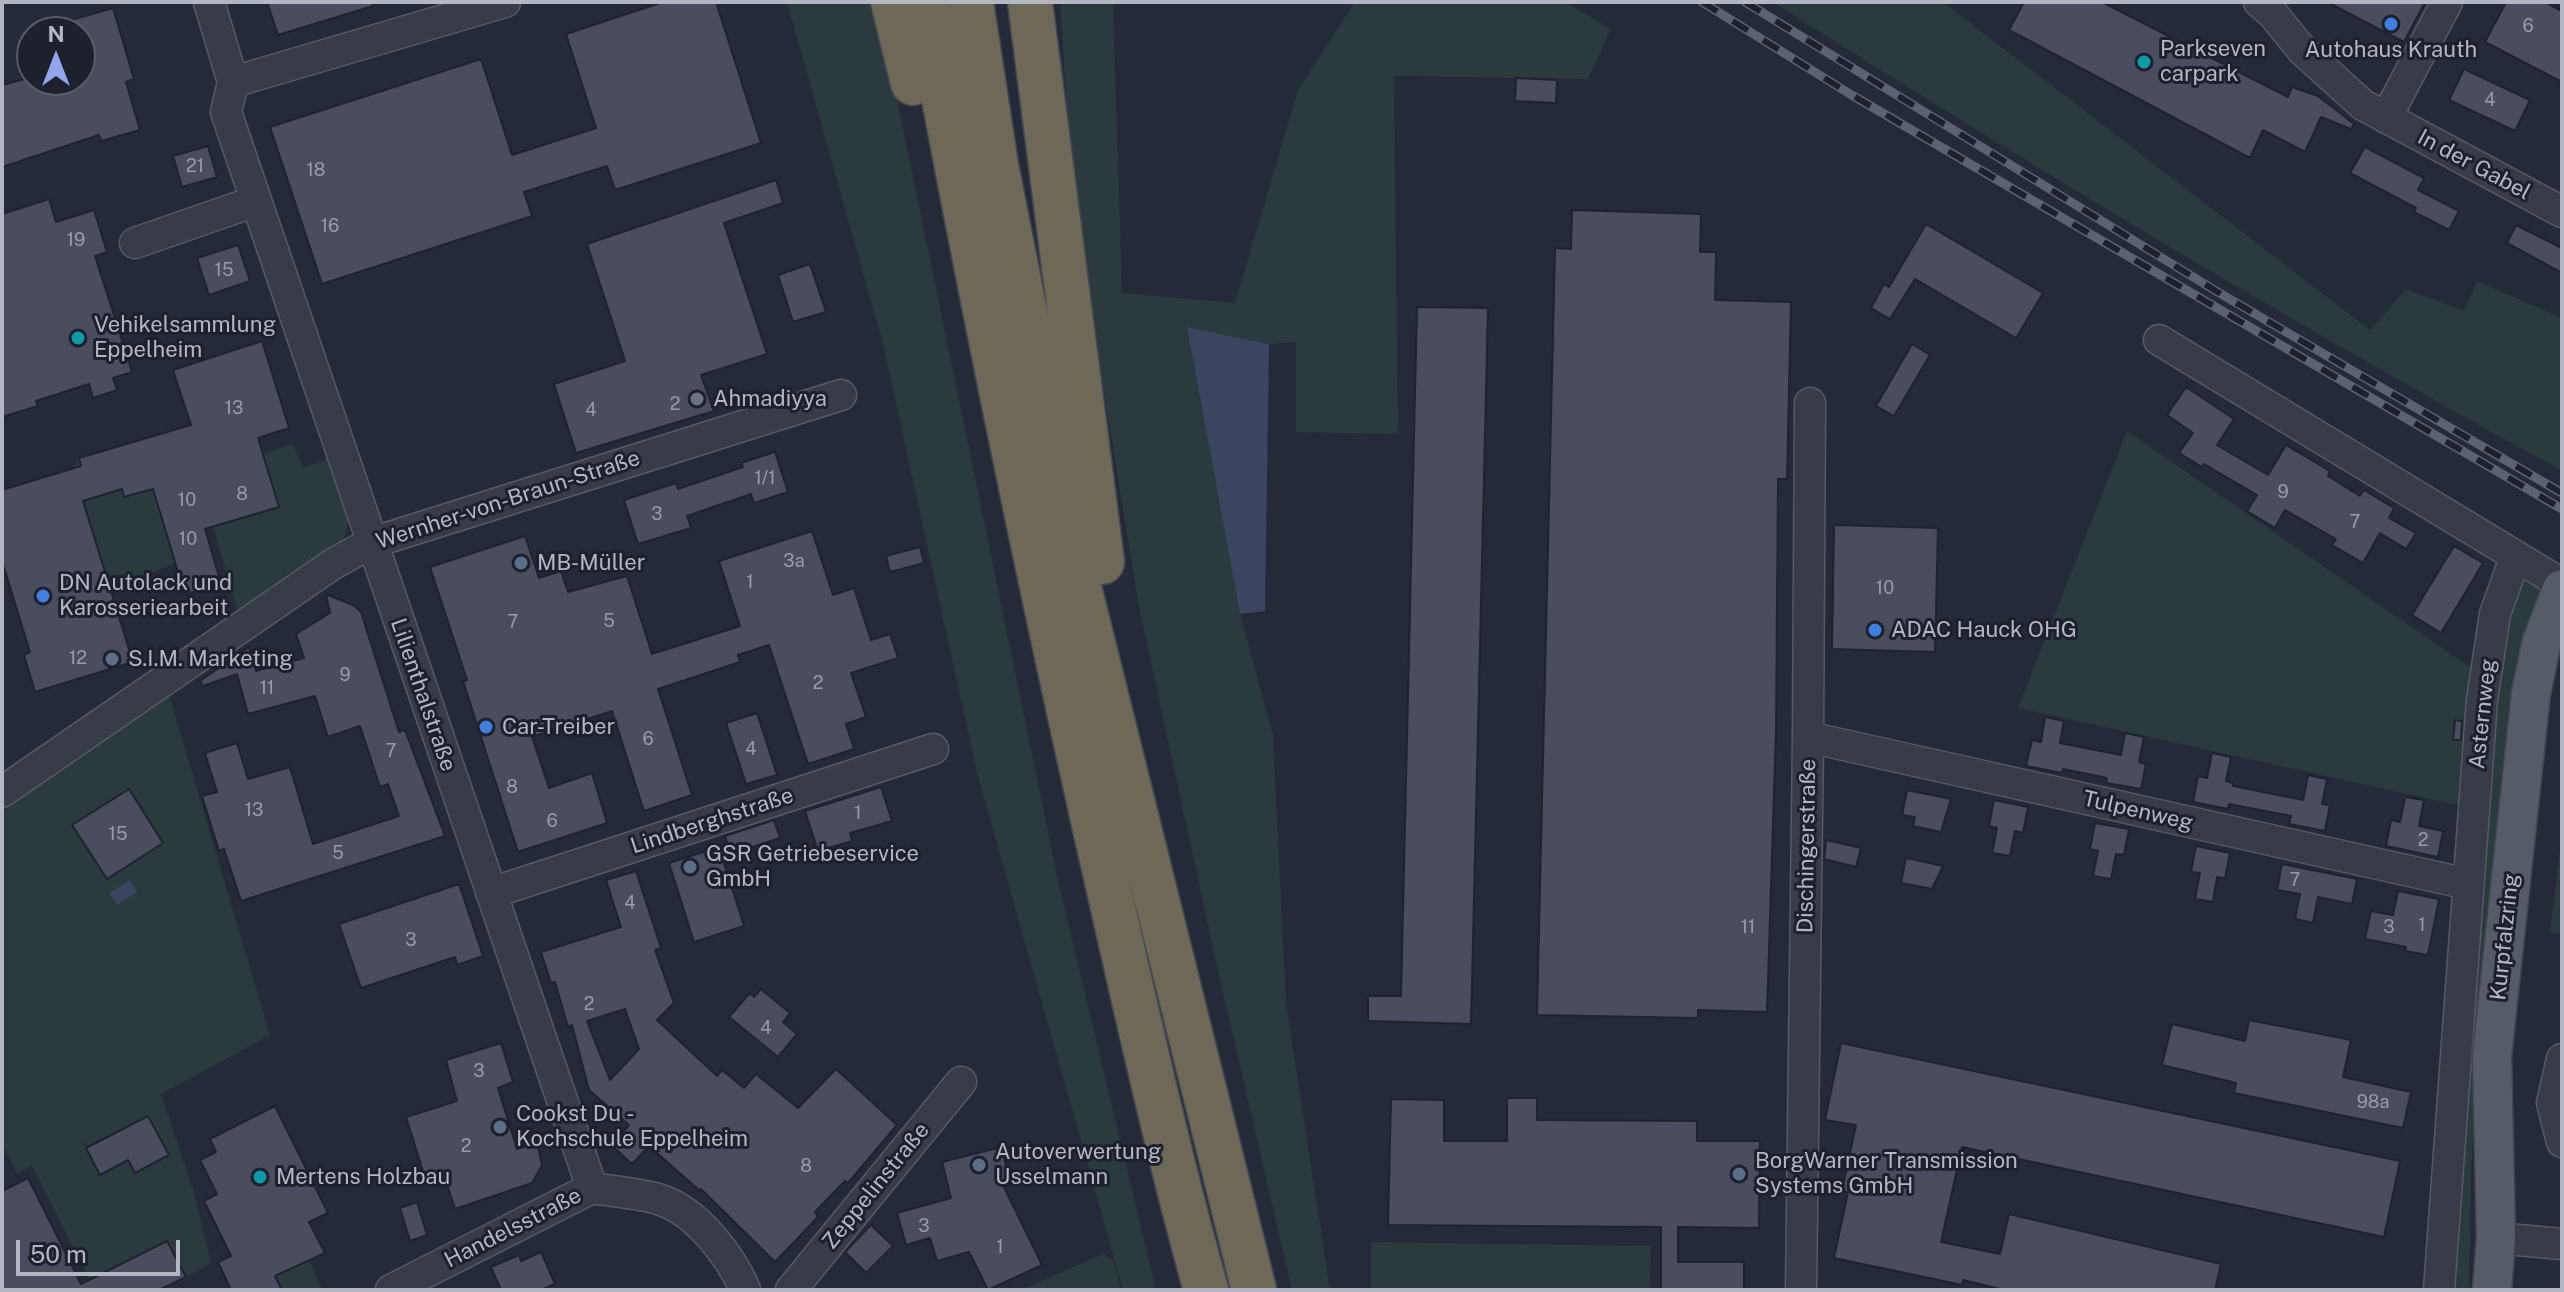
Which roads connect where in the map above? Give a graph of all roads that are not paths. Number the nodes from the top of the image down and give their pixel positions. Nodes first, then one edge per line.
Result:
1 (209, 2) edge
2 (505, 2) edge
3 (893, 2) edge
4 (926, 2) edge
5 (971, 2) edge
6 (1030, 2) edge
7 (2259, 2) edge
8 (2447, 2) edge
9 (233, 82) junction
10 (2386, 118) junction
11 (256, 201) junction
12 (2562, 212) edge
13 (135, 243) dead end
14 (977, 282) junction
15 (2159, 340) dead end
16 (841, 395) dead end
17 (1810, 403) dead end
18 (371, 543) junction
19 (2515, 558) junction
20 (2561, 589) edge
21 (1111, 720) junction
22 (1808, 737) junction
23 (933, 749) dead end
24 (2, 792) edge
25 (2468, 884) junction
26 (491, 893) junction
27 (2562, 1059) edge
28 (961, 1082) dead end
29 (2562, 1142) edge
30 (592, 1188) junction
31 (2496, 1238) junction
32 (2562, 1244) edge
33 (397, 1288) edge
34 (745, 1290) edge
35 (791, 1290) edge
36 (1206, 1290) edge
37 (1254, 1290) edge
38 (1801, 1290) edge
39 (2439, 1290) edge
40 (2492, 1290) edge

1 - 9 street, Lilienthalstraße
2 - 9 street
3 - 14 highway
4 - 14 highway
5 - 21 highway
6 - 21 highway
7 - 10 street, In der Gabel
8 - 10 street
9 - 11 street, Lilienthalstraße
10 - 12 street, In der Gabel
11 - 13 street
11 - 18 street, Lilienthalstraße
14 - 36 highway
15 - 19 street
16 - 18 street, Wernher-von-Braun-Straße
17 - 22 street, Dischingerstraße
18 - 24 street, Wernher-von-Braun-Straße
18 - 26 street, Lilienthalstraße
19 - 20 street
19 - 25 street, Asternweg
20 - 31 main road, Kurpfalzring
21 - 37 highway
22 - 25 street, Tulpenweg
22 - 38 street, Dischingerstraße
23 - 26 street, Lindberghstraße
25 - 39 street, Asternweg
26 - 30 street, Lilienthalstraße
27 - 29 street
28 - 35 street, Zeppelinstraße
30 - 33 street, Handelsstraße
30 - 34 street
31 - 32 street
31 - 40 main road, Kurpfalzring

